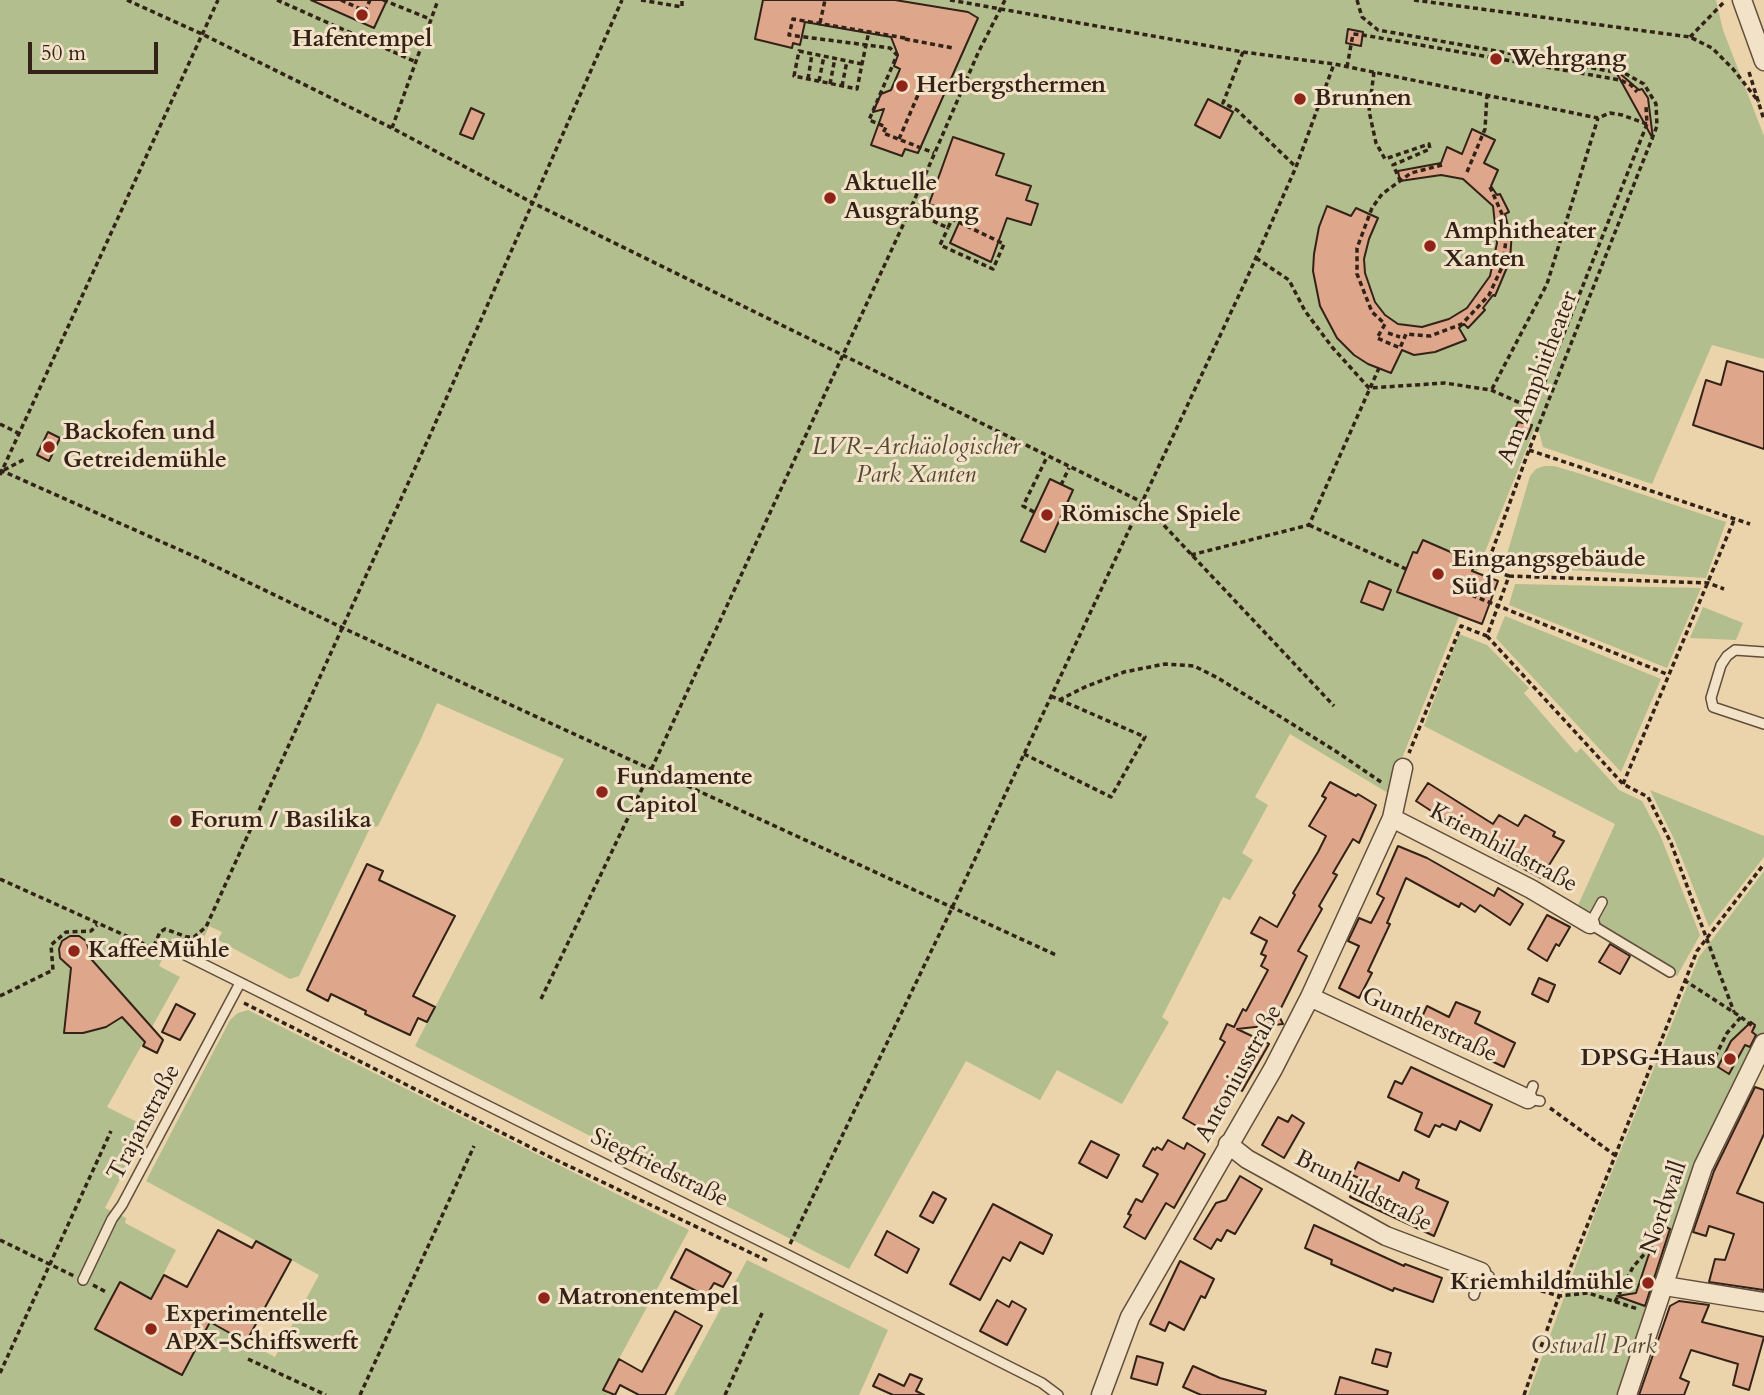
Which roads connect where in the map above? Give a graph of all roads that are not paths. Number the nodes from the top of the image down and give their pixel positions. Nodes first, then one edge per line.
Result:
1 (1742, 0) edge
2 (1764, 61) edge
3 (1764, 652) edge
4 (1764, 724) edge
5 (1403, 768) road end
6 (1392, 818) junction
7 (1602, 902) dead end
8 (1590, 924) junction
9 (169, 947) dead end
10 (1670, 972) dead end
11 (240, 983) junction
12 (1310, 997) junction
13 (1759, 1036) edge
14 (1533, 1095) road end
15 (1228, 1144) junction
16 (1485, 1274) joint
17 (83, 1280) road end
18 (1665, 1286) junction
19 (1474, 1295) dead end
20 (1764, 1302) edge
21 (1058, 1395) edge
22 (1101, 1395) edge
23 (1627, 1395) edge

1 - 2 street
3 - 4 lane
5 - 6 street, Antoniusstraße
6 - 8 street, Kriemhildstraße
6 - 12 street, Antoniusstraße
7 - 8 lane
8 - 10 lane
9 - 11 lane, Siegfriedstraße
11 - 17 lane, Trajanstraße
11 - 21 lane, Siegfriedstraße
12 - 14 street, Guntherstraße
12 - 15 street, Antoniusstraße
13 - 18 street, Nordwall
15 - 16 street, Brunhildstraße
15 - 22 street, Antoniusstraße
16 - 19 lane
18 - 20 street
18 - 23 street, Nordwall

